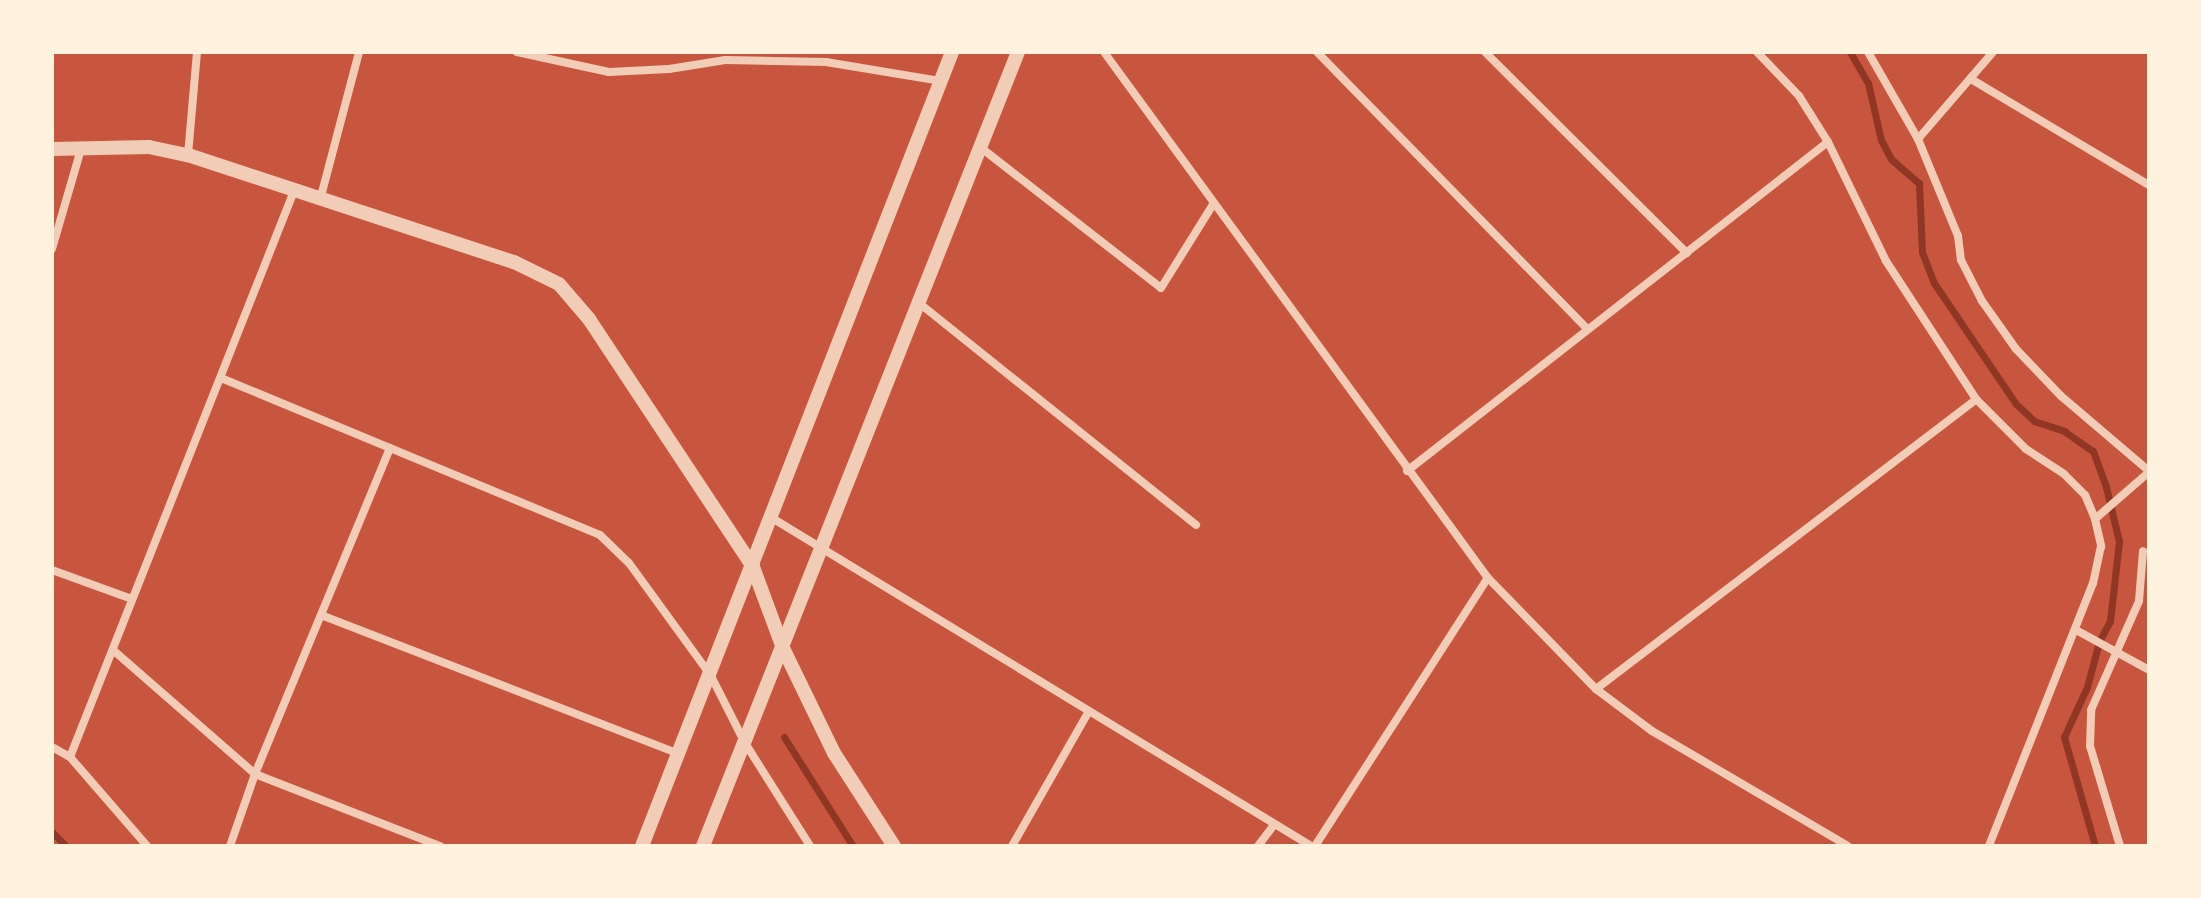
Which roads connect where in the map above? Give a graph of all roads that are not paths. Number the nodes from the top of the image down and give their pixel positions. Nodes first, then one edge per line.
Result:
1 (197, 52) edge
2 (359, 52) edge
3 (517, 52) edge
4 (952, 52) edge
5 (1018, 52) edge
6 (1104, 52) edge
7 (1317, 52) edge
8 (1485, 52) edge
9 (1757, 52) edge
10 (1868, 52) edge
11 (1993, 52) edge
12 (1971, 79) junction
13 (941, 81) junction
14 (1918, 139) junction
15 (1828, 142) junction
16 (980, 147) junction
17 (52, 149) edge
18 (81, 149) junction
19 (188, 155) junction
20 (2149, 172) edge
21 (2145, 183) edge
22 (294, 191) junction
23 (320, 200) junction
24 (1214, 203) junction
25 (52, 249) edge
26 (1687, 253) junction
27 (919, 303) junction
28 (1586, 328) junction
29 (221, 378) junction
30 (1976, 399) junction
31 (390, 448) junction
32 (1407, 471) junction
33 (2149, 472) edge
34 (772, 518) junction
35 (2095, 519) junction
36 (1196, 525) dead end
37 (823, 548) junction
38 (2143, 551) dead end
39 (753, 567) junction
40 (52, 570) edge
41 (1488, 578) junction
42 (132, 599) junction
43 (321, 615) junction
44 (2076, 630) junction
45 (783, 648) junction
46 (113, 650) junction
47 (2118, 652) junction
48 (2149, 670) edge
49 (711, 676) junction
50 (1596, 689) junction
51 (1089, 711) junction
52 (745, 743) junction
53 (52, 747) edge
54 (679, 754) junction
55 (70, 757) junction
56 (255, 774) junction
57 (1273, 826) junction
58 (147, 846) edge
59 (230, 846) edge
60 (440, 846) edge
61 (642, 846) edge
62 (703, 846) edge
63 (810, 846) edge
64 (894, 846) edge
65 (1012, 846) edge
66 (1258, 846) edge
67 (1313, 846) edge
68 (1848, 846) edge
69 (1989, 846) edge
70 (2120, 846) edge

1 - 19 street
2 - 23 street
3 - 13 street
4 - 13 street
5 - 16 street
6 - 24 street
7 - 28 street
8 - 26 street
9 - 15 street
10 - 14 street
11 - 12 street
12 - 14 street
12 - 21 street
13 - 34 street
14 - 33 street
15 - 26 street
15 - 30 street
16 - 24 street
16 - 27 street
17 - 18 street
18 - 19 street
18 - 25 street
19 - 22 street
20 - 21 street
22 - 23 street
22 - 29 street
23 - 39 street
24 - 32 street
26 - 28 street
27 - 36 street
27 - 37 street
28 - 32 street
29 - 31 street
29 - 42 street
30 - 35 street
30 - 50 street
31 - 43 street
31 - 49 street
32 - 41 street
33 - 35 street
34 - 37 street
34 - 39 street
35 - 44 street
37 - 45 street
37 - 51 street
38 - 47 street
39 - 45 street
39 - 49 street
40 - 42 street
41 - 50 street
41 - 67 street
42 - 46 street
43 - 54 street
43 - 56 street
44 - 47 street
44 - 69 street
45 - 52 street
45 - 64 street
46 - 55 street
46 - 56 street
47 - 48 street
47 - 70 street
49 - 52 street
49 - 54 street
50 - 68 street
51 - 57 street
51 - 65 street
52 - 62 street
52 - 63 street
53 - 55 street
54 - 61 street
55 - 58 street
56 - 59 street
56 - 60 street
57 - 66 street
57 - 67 street

